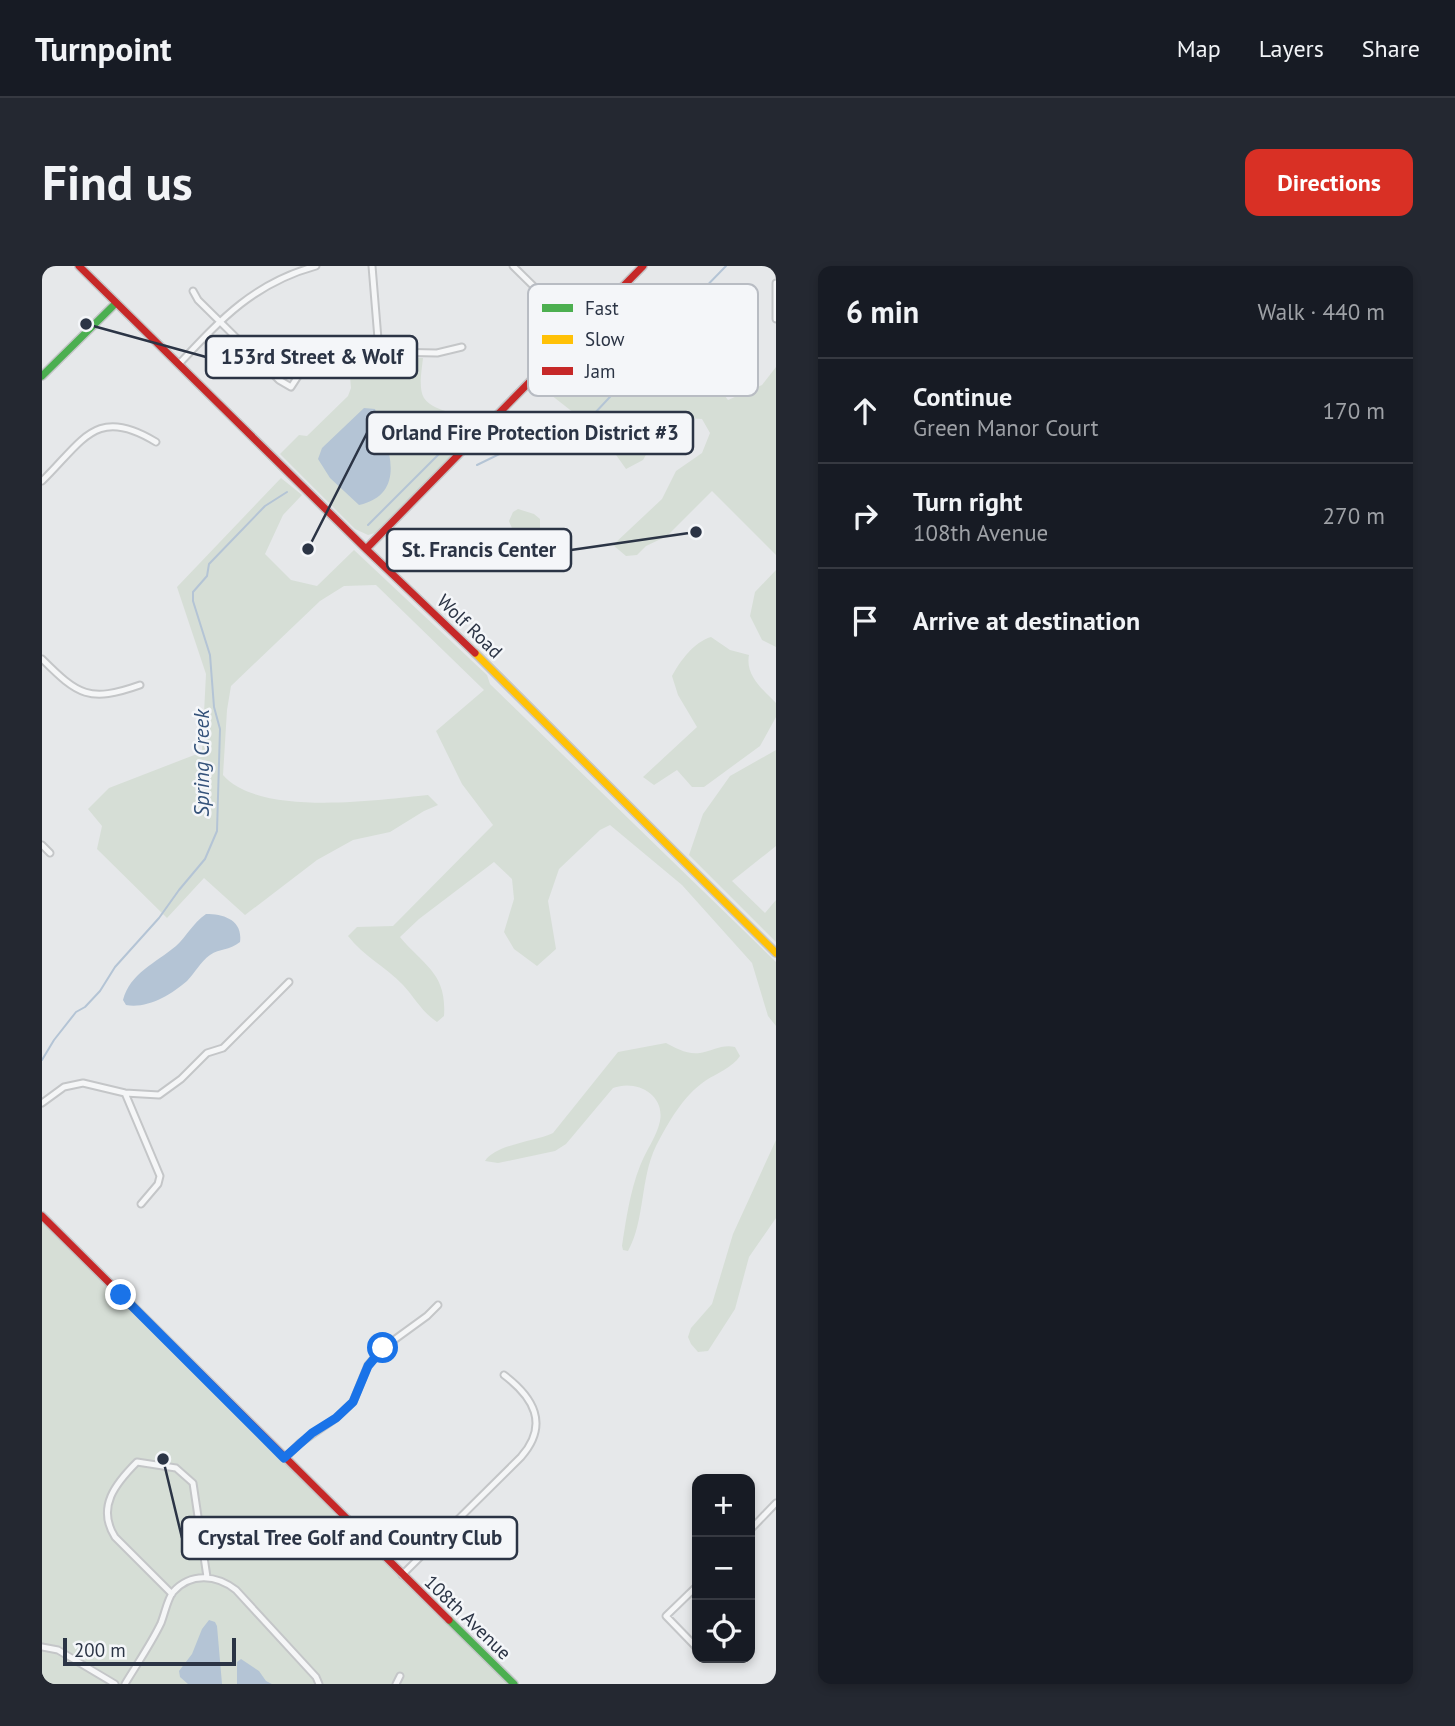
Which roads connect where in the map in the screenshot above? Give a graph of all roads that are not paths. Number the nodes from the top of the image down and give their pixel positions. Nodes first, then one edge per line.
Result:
1 (79, 266) edge
2 (316, 266) edge
3 (372, 266) edge
4 (513, 266) edge
5 (643, 266) edge
6 (294, 269) edge
7 (776, 283) edge
8 (531, 284) edge
9 (625, 284) edge
10 (193, 291) dead end
11 (116, 303) junction
12 (776, 316) edge
13 (219, 321) junction
14 (462, 347) dead end
15 (379, 351) junction
16 (178, 364) junction
17 (42, 376) edge
18 (528, 383) edge
19 (156, 442) dead end
20 (43, 477) edge
21 (366, 549) junction
22 (42, 659) edge
23 (140, 685) dead end
24 (42, 845) edge
25 (50, 853) dead end
26 (776, 953) edge
27 (289, 982) dead end
28 (125, 1093) junction
29 (42, 1103) edge
30 (141, 1204) dead end
31 (42, 1216) edge
32 (438, 1305) dead end
33 (504, 1375) dead end
34 (284, 1458) junction
35 (776, 1503) edge
36 (755, 1525) edge
37 (402, 1575) junction
38 (206, 1577) junction
39 (692, 1591) edge
40 (172, 1594) junction
41 (692, 1643) edge
42 (42, 1647) edge
43 (400, 1676) dead end
44 (115, 1684) edge
45 (125, 1684) edge
46 (319, 1684) edge
47 (396, 1684) edge
48 (514, 1684) edge

1 - 11 street, Wolf Road
2 - 6 street
3 - 15 street
4 - 8 street
5 - 9 street
6 - 13 street
7 - 12 street
10 - 13 street
11 - 16 street, Wolf Road
11 - 17 street
13 - 15 street
13 - 16 street
14 - 15 street
16 - 21 street, Wolf Road
18 - 21 street
19 - 20 street
21 - 26 street, Wolf Road
22 - 23 street
24 - 25 street
27 - 28 street
28 - 29 street
28 - 30 street
31 - 34 street, 108th Avenue
32 - 34 street
33 - 37 street
34 - 37 street, 108th Avenue
35 - 36 street
37 - 48 street, 108th Avenue
38 - 40 street
38 - 40 street
38 - 46 street
39 - 41 street
40 - 45 street
42 - 44 street
43 - 47 street

